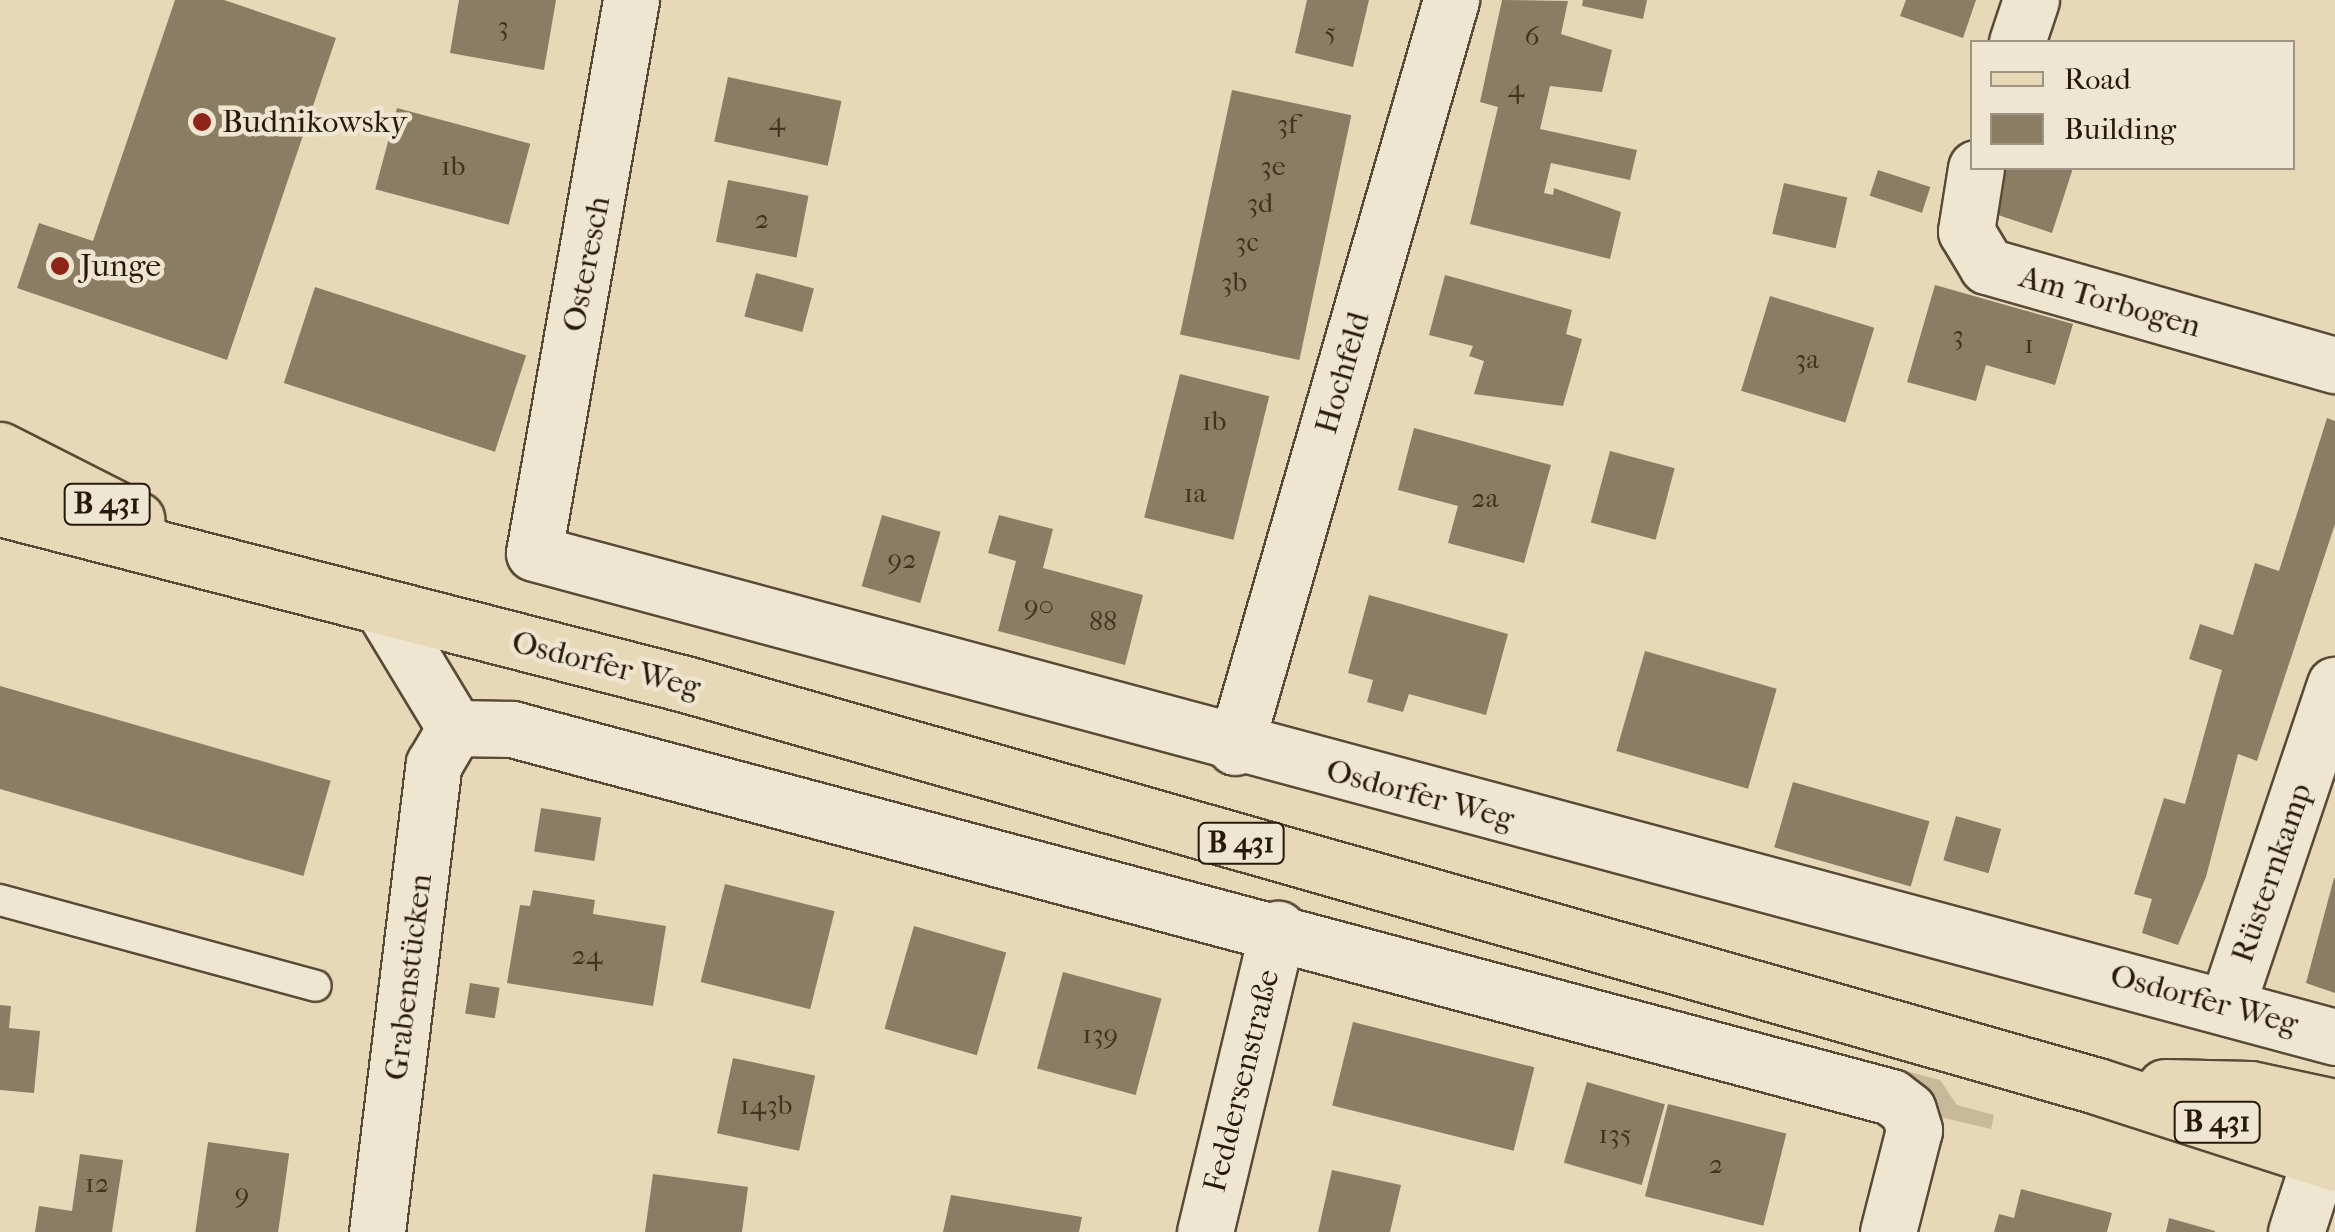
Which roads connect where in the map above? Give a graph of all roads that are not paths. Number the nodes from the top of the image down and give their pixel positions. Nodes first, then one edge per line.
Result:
1 (630, 0) edge
2 (1451, 0) edge
3 (2030, 0) edge
4 (2018, 40) edge
5 (1976, 170) edge
6 (2335, 364) edge
7 (0, 450) edge
8 (0, 508) edge
9 (534, 526) joint
10 (215, 558) junction
11 (384, 609) junction
12 (2335, 684) edge
13 (455, 728) junction
14 (1236, 747) junction
15 (0, 900) edge
16 (1278, 929) junction
17 (316, 986) dead end
18 (2227, 1005) junction
19 (2335, 1037) edge
20 (2097, 1086) junction
21 (2335, 1107) edge
22 (2327, 1161) edge
23 (377, 1232) edge
24 (1205, 1232) edge
25 (1888, 1232) edge
26 (2296, 1232) edge

1 - 9 street, Osteresch
2 - 14 street, Hochfeld
3 - 4 street
5 - 6 street, Am Torbogen
7 - 10 main road, Osdorfer Weg / B 431
8 - 10 main road, Osdorfer Weg / B 431
9 - 14 street, Osdorfer Weg
10 - 11 main road, Osdorfer Weg / B 431
11 - 13 street
11 - 20 main road, Osdorfer Weg / B 431
12 - 18 street, Rüsternkamp
13 - 16 street
13 - 23 street, Grabenstücken
14 - 18 street, Osdorfer Weg
15 - 17 lane
16 - 24 street, Feddersenstraße
16 - 25 street
18 - 19 street, Osdorfer Weg
20 - 21 main road, Osdorfer Weg / B 431
20 - 22 main road, Osdorfer Weg / B 431
22 - 26 street

